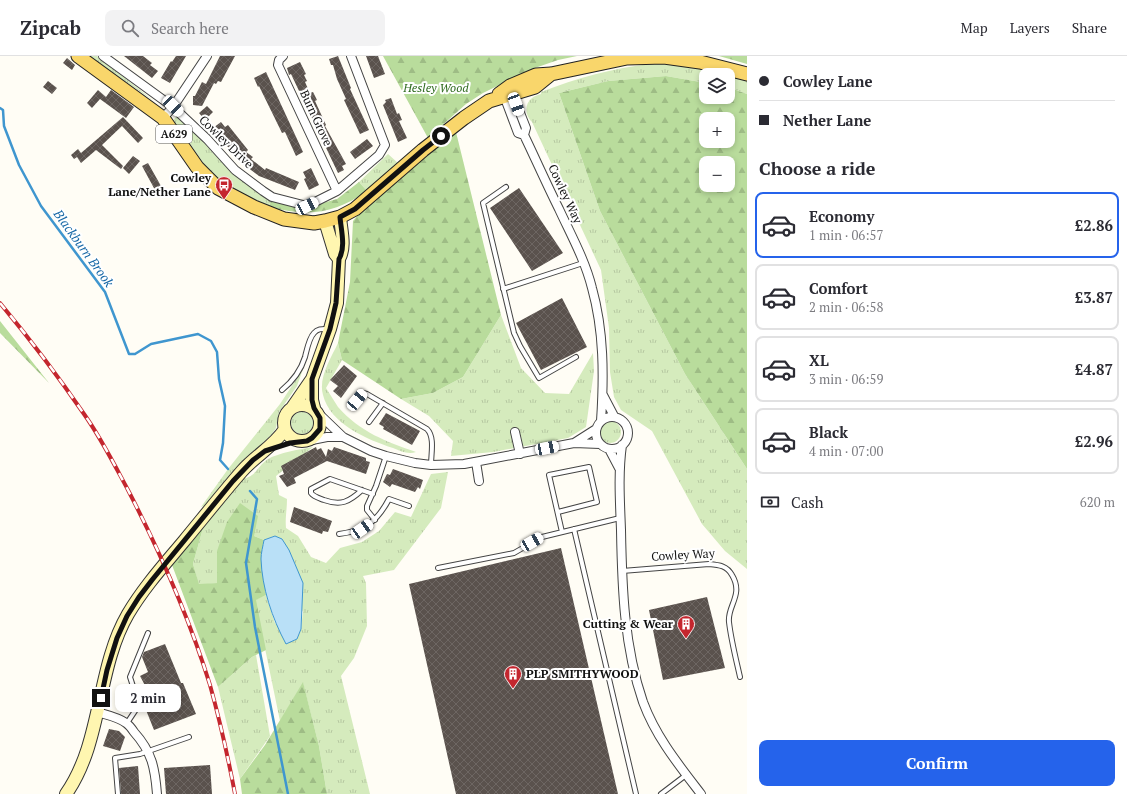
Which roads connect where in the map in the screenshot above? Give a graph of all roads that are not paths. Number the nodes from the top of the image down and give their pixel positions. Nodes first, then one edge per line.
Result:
1 (78, 56) edge
2 (103, 56) edge
3 (207, 56) edge
4 (283, 56) edge
5 (351, 56) edge
6 (747, 74) edge
7 (505, 93) junction
8 (173, 106) junction
9 (163, 118) junction
10 (506, 187) dead end
11 (337, 191) junction
12 (340, 217) junction
13 (325, 222) junction
14 (339, 259) junction
15 (583, 263) junction
16 (502, 289) junction
17 (330, 329) junction
18 (576, 357) dead end
19 (312, 379) junction
20 (282, 390) dead end
21 (603, 395) junction
22 (383, 403) junction
23 (352, 407) dead end
24 (292, 408) junction
25 (316, 410) junction
26 (614, 416) junction
27 (601, 421) junction
28 (369, 422) dead end
29 (285, 428) junction
30 (596, 429) junction
31 (516, 432) dead end
32 (344, 437) junction
33 (304, 441) junction
34 (574, 443) junction
35 (600, 444) junction
36 (622, 445) junction
37 (609, 449) junction
38 (265, 451) junction
39 (520, 454) junction
40 (386, 456) junction
41 (476, 462) junction
42 (431, 465) junction
43 (619, 468) junction
44 (479, 481) dead end
45 (362, 490) junction
46 (373, 494) junction
47 (409, 506) dead end
48 (558, 512) junction
49 (620, 518) junction
50 (375, 520) junction
51 (574, 529) junction
52 (562, 532) junction
53 (339, 534) dead end
54 (438, 568) dead end
55 (622, 571) junction
56 (148, 633) dead end
57 (740, 677) dead end
58 (97, 712) junction
59 (127, 723) junction
60 (189, 737) dead end
61 (148, 751) junction
62 (686, 775) junction
63 (66, 794) edge
64 (118, 794) edge
65 (157, 794) edge
66 (636, 794) edge
67 (661, 794) edge
68 (701, 794) edge

1 - 9 main road, A629
2 - 8 street, Cowley Drive
3 - 8 street
4 - 11 street, Burn Grove
5 - 11 street, Cowley Drive
6 - 7 main road, A629
7 - 12 main road, A629
7 - 15 street, Cowley Way
8 - 9 street
8 - 11 street, Cowley Drive
9 - 13 main road, A629
10 - 16 lane
12 - 13 main road, A629
12 - 14 main road
13 - 14 main road
14 - 17 main road
15 - 16 lane
15 - 21 street, Cowley Way
16 - 18 lane
17 - 19 main road
17 - 20 lane
19 - 24 main road
19 - 25 main road
21 - 26 street, Cowley Way
21 - 27 street, Cowley Way
22 - 23 lane
22 - 28 lane
22 - 42 lane
24 - 25 main road
24 - 29 main road
25 - 32 street
25 - 33 main road
26 - 27 street
26 - 36 street
27 - 30 street
29 - 33 main road
29 - 38 main road
30 - 34 street
30 - 35 street
31 - 39 street
32 - 33 street
32 - 40 street
33 - 38 main road
34 - 35 street
34 - 39 street
35 - 37 street
36 - 37 street
36 - 43 street
37 - 43 street
38 - 58 main road
39 - 41 street
40 - 42 street
40 - 46 lane
41 - 42 street
41 - 44 street
43 - 49 street
45 - 45 lane
45 - 46 lane
46 - 50 lane
47 - 50 lane
48 - 48 lane
48 - 52 lane
49 - 51 lane
49 - 55 street
50 - 53 lane
51 - 52 lane
51 - 66 lane
52 - 54 lane
55 - 57 lane, Cowley Way
55 - 62 street
56 - 59 lane
58 - 59 street
58 - 63 main road
59 - 61 street
60 - 61 lane
61 - 64 lane
61 - 65 street
62 - 67 lane
62 - 68 street

